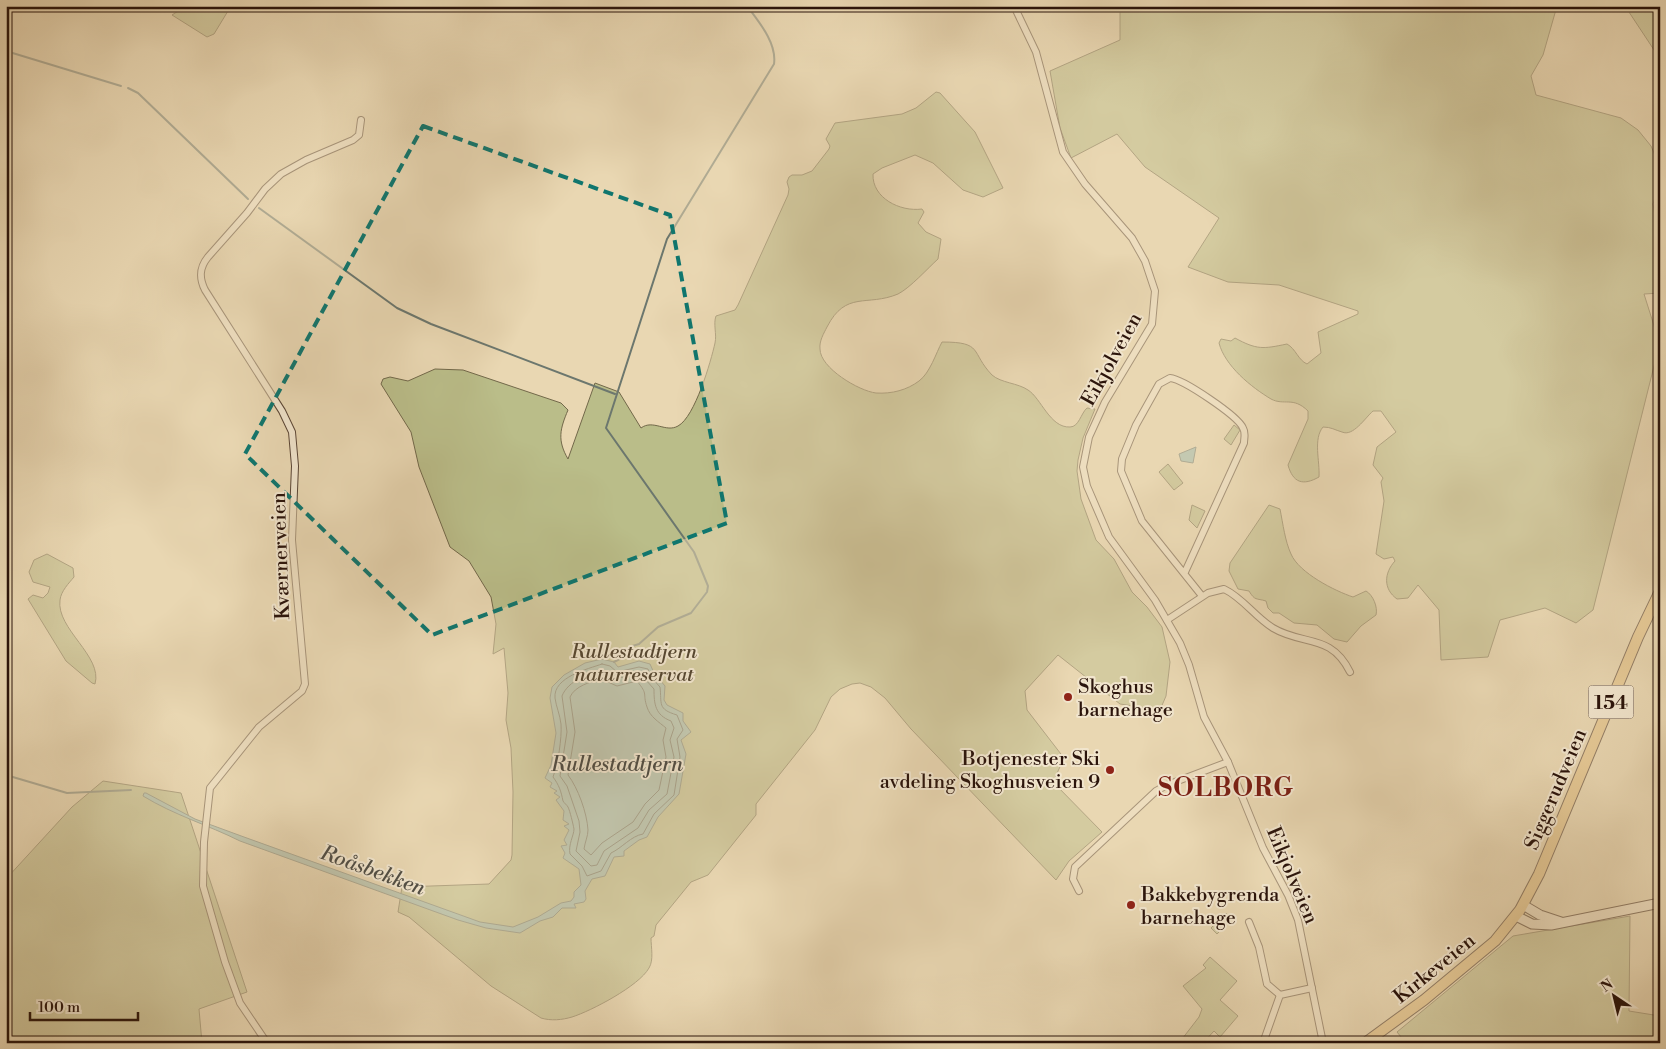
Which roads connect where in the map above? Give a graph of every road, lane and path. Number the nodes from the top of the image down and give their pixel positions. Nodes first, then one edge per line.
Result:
1 (1014, 6) edge
2 (361, 120) dead end
3 (1185, 572) junction
4 (1660, 591) edge
5 (1202, 596) junction
6 (1168, 620) junction
7 (1350, 672) dead end
8 (1228, 762) junction
9 (1078, 891) dead end
10 (1660, 903) edge
11 (1523, 905) junction
12 (1516, 916) junction
13 (1249, 922) dead end
14 (1562, 922) junction
15 (1312, 988) junction
16 (1280, 996) junction
17 (1324, 1042) edge
18 (1365, 1042) edge
19 (267, 1043) edge
20 (1263, 1043) edge

1 - 6 street, Eikjolveien
2 - 19 street, Kværnerveien
3 - 3 street
3 - 5 street
4 - 11 main road, Siggerudveien / 154
5 - 6 street
5 - 7 street
6 - 8 street, Eikjolveien
8 - 9 street
8 - 15 street, Eikjolveien
10 - 14 main road
11 - 12 main road, Siggerudveien / 154
11 - 14 main road
12 - 14 main road
12 - 18 main road, Kirkeveien / 154
13 - 16 street
15 - 16 street
15 - 17 street, Eikjolveien
16 - 20 street

